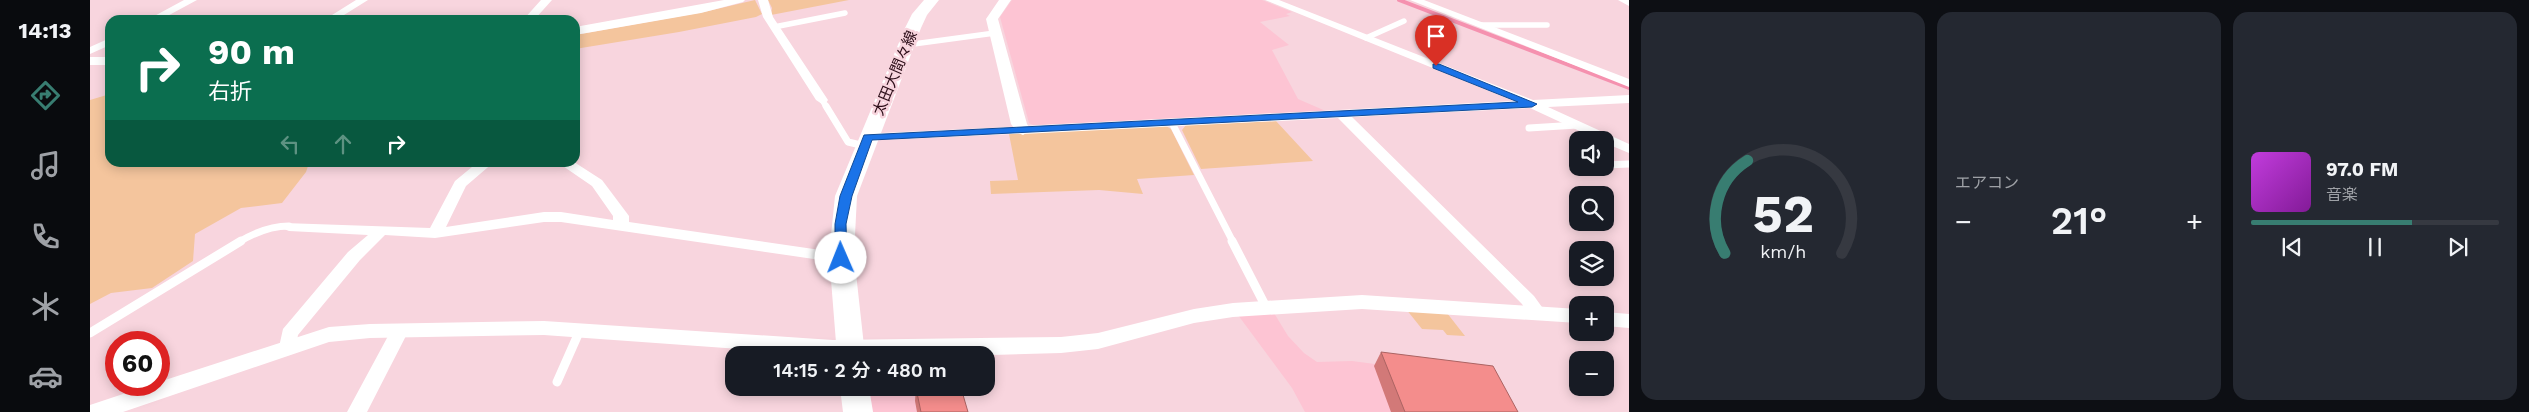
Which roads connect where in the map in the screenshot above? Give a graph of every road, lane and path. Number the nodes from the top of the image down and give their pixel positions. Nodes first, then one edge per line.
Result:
1 (192, 0) edge
2 (363, 0) edge
3 (547, 0) edge
4 (739, 0) edge
5 (763, 0) edge
6 (932, 0) edge
7 (1005, 0) edge
8 (1270, 0) edge
9 (1415, 0) edge
10 (1623, 0) edge
11 (1629, 3) edge
12 (845, 13) dead end
13 (162, 15) edge
14 (338, 15) edge
15 (533, 15) edge
16 (1541, 20) dead end
17 (1404, 21) dead end
18 (1482, 25) junction
19 (1547, 25) junction
20 (774, 27) junction
21 (580, 30) edge
22 (1555, 30) dead end
23 (995, 34) junction
24 (1366, 38) junction
25 (105, 44) edge
26 (906, 45) junction
27 (90, 51) edge
28 (90, 61) edge
29 (105, 61) edge
30 (1629, 83) edge
31 (1629, 99) edge
32 (822, 100) joint
33 (1532, 104) junction
34 (1342, 114) junction
35 (1172, 123) junction
36 (1577, 125) junction
37 (1529, 128) dead end
38 (1023, 130) junction
39 (866, 142) junction
40 (1629, 149) edge
41 (1629, 164) edge
42 (1614, 165) edge
43 (482, 167) edge
44 (572, 167) edge
45 (621, 224) junction
46 (289, 226) joint
47 (381, 232) junction
48 (435, 233) junction
49 (841, 258) junction
50 (1266, 307) junction
51 (1538, 314) junction
52 (1569, 316) edge
53 (1614, 319) edge
54 (1629, 320) edge
55 (400, 330) junction
56 (580, 330) junction
57 (90, 333) edge
58 (777, 346) edge
59 (850, 346) edge
60 (288, 347) junction
61 (995, 347) edge
62 (557, 382) dead end
63 (856, 396) edge
64 (96, 412) edge
65 (358, 412) edge
66 (858, 412) edge

1 - 13 street
2 - 14 street
3 - 15 street
4 - 21 street
5 - 20 street
6 - 26 main road, 太田大間々線
7 - 23 street
8 - 24 street
9 - 18 street
10 - 11 street
12 - 20 lane
16 - 19 lane
17 - 24 lane
18 - 19 lane
18 - 30 street
19 - 22 lane
20 - 32 street
23 - 26 lane
23 - 38 street
24 - 33 street
25 - 27 street
26 - 39 main road, 太田大間々線
28 - 29 street
31 - 33 street
32 - 39 lane
33 - 34 street
33 - 36 street
34 - 35 street
34 - 51 street
35 - 38 street
35 - 50 lane
36 - 37 lane
36 - 40 street
38 - 39 lane
39 - 49 main road, 太田大間々線
41 - 42 lane
43 - 48 street
44 - 45 street
45 - 48 street
45 - 49 street
46 - 47 street
46 - 57 lane
47 - 48 street
47 - 60 street
49 - 59 main road, 太田大間々線
50 - 51 street
50 - 61 street
51 - 52 street
53 - 54 street
55 - 56 street
55 - 60 street
55 - 65 street
56 - 58 street
56 - 62 lane
60 - 64 street
63 - 66 main road

